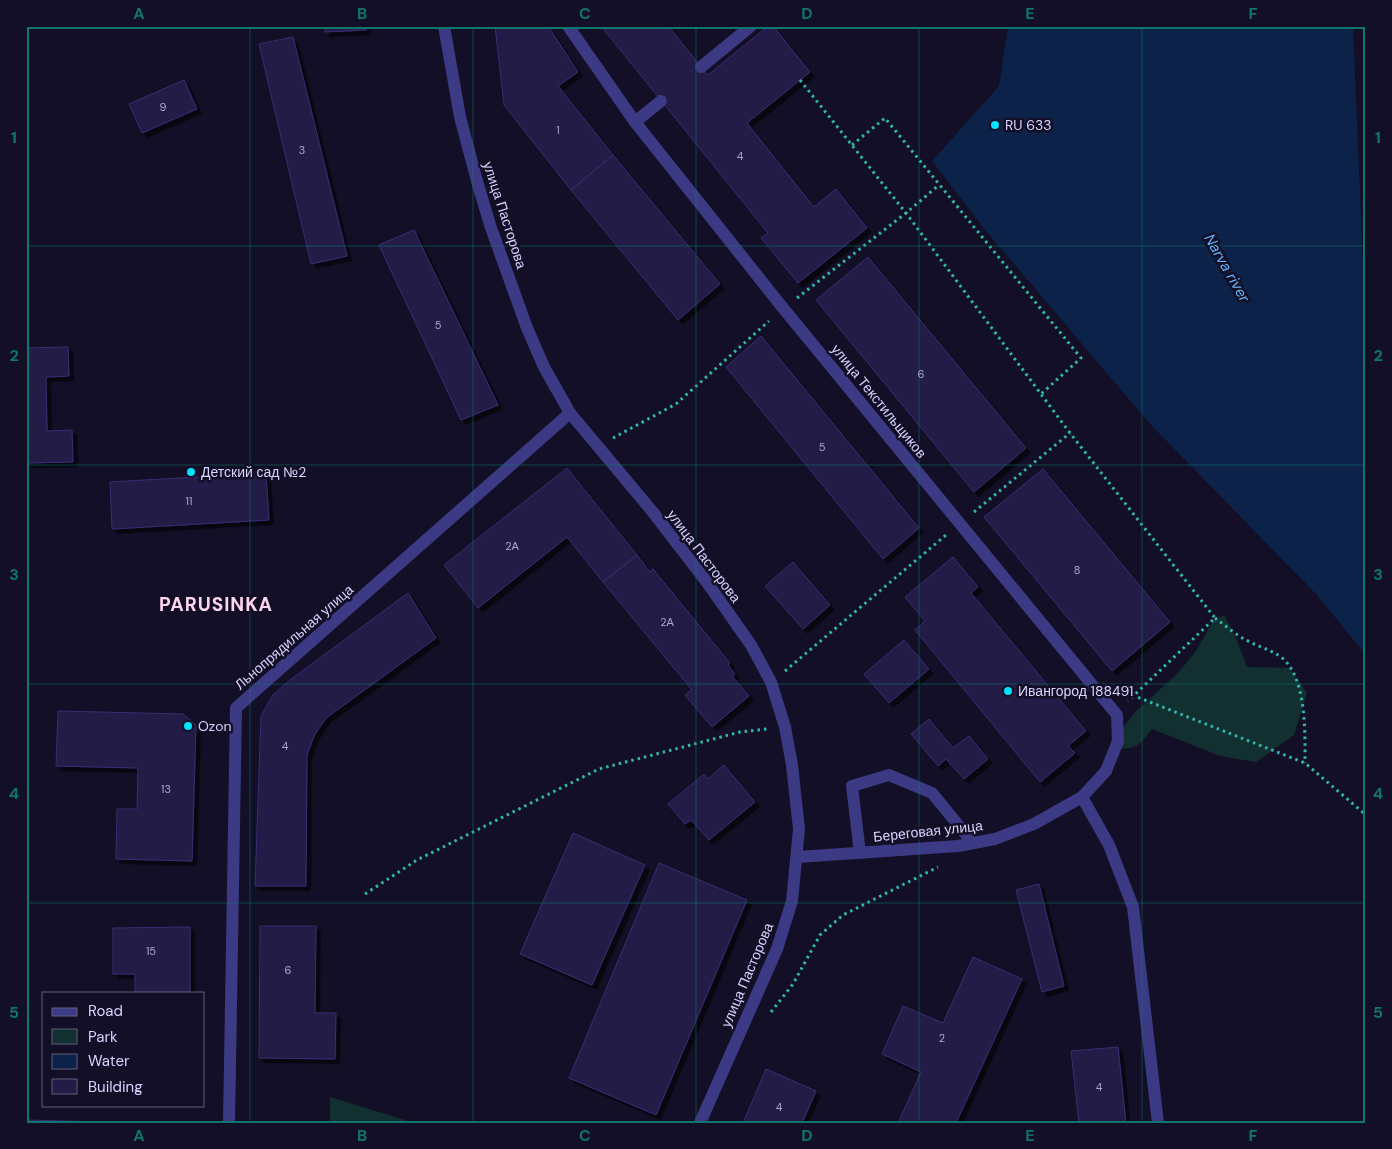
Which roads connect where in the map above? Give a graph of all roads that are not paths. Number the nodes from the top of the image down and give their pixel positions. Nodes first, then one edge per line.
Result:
1 (444, 26) edge
2 (568, 26) edge
3 (751, 26) edge
4 (701, 68) dead end
5 (661, 100) dead end
6 (635, 122) junction
7 (570, 413) junction
8 (1082, 797) junction
9 (973, 844) junction
10 (860, 853) junction
11 (798, 857) junction
12 (229, 1123) edge
13 (700, 1123) edge
14 (1158, 1123) edge

1 - 7 street, улица Пасторова
2 - 6 street, улица Текстильщиков
3 - 4 street
5 - 6 street
6 - 8 street, улица Текстильщиков
7 - 11 street, улица Пасторова
7 - 12 street, Льнопрядильная улица
8 - 9 street, Береговая улица
8 - 14 street
9 - 10 street, Береговая улица
9 - 10 street
10 - 11 street, Береговая улица
11 - 13 street, улица Пасторова

